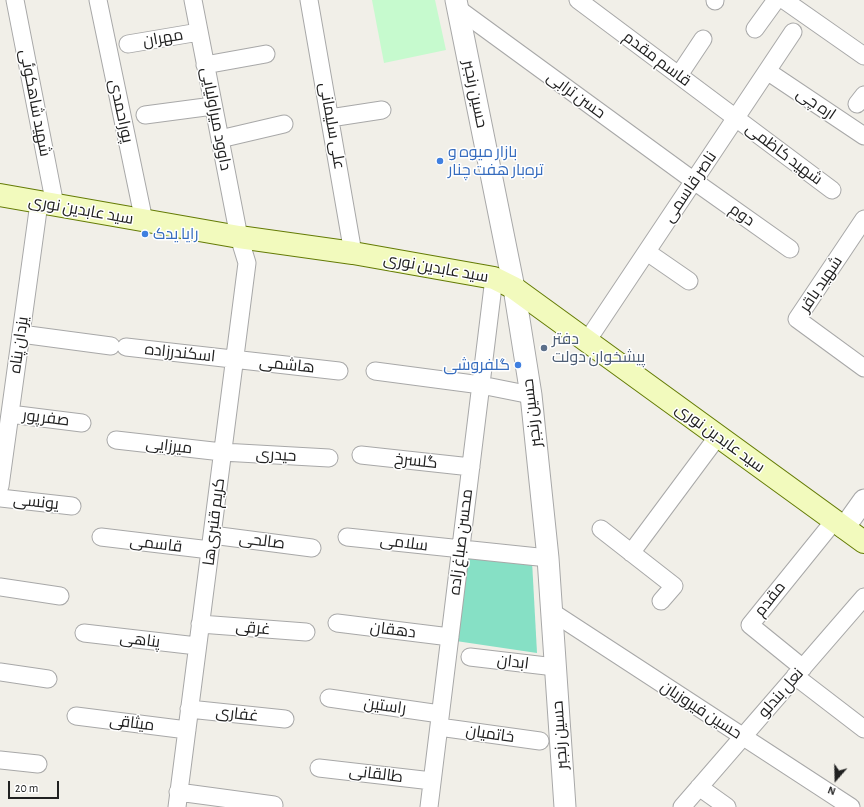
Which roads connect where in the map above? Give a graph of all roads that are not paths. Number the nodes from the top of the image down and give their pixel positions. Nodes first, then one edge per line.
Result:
1 (15, 0) edge
2 (98, 0) edge
3 (193, 0) edge
4 (308, 0) edge
5 (578, 0) edge
6 (782, 0) edge
7 (456, 4) edge
8 (755, 29) dead end
9 (199, 32) junction
10 (793, 32) dead end
11 (703, 39) dead end
12 (128, 44) dead end
13 (266, 54) dead end
14 (864, 56) edge
15 (205, 65) junction
16 (767, 71) junction
17 (679, 75) junction
18 (213, 106) junction
19 (382, 110) dead end
20 (145, 115) dead end
21 (330, 118) junction
22 (736, 118) junction
23 (284, 124) dead end
24 (864, 136) edge
25 (220, 139) junction
26 (694, 181) junction
27 (832, 190) dead end
28 (0, 195) edge
29 (47, 204) junction
30 (864, 219) edge
31 (144, 221) junction
32 (239, 237) junction
33 (790, 249) dead end
34 (647, 252) junction
35 (353, 253) junction
36 (494, 278) junction
37 (690, 281) dead end
38 (514, 288) junction
39 (21, 334) junction
40 (587, 341) junction
41 (234, 360) junction
42 (864, 368) edge
43 (339, 371) dead end
44 (375, 371) dead end
45 (481, 385) junction
46 (531, 395) junction
47 (10, 414) junction
48 (82, 423) dead end
49 (718, 436) junction
50 (116, 440) dead end
51 (222, 452) junction
52 (361, 455) dead end
53 (329, 458) dead end
54 (471, 466) junction
55 (0, 486) edge
56 (0, 498) edge
57 (864, 500) edge
58 (72, 506) dead end
59 (839, 524) junction
60 (601, 529) dead end
61 (101, 537) dead end
62 (347, 537) dead end
63 (864, 542) edge
64 (211, 543) junction
65 (312, 548) dead end
66 (460, 550) junction
67 (631, 552) junction
68 (548, 558) junction
69 (0, 587) edge
70 (60, 596) dead end
71 (864, 598) edge
72 (661, 601) dead end
73 (552, 612) junction
74 (337, 623) dead end
75 (200, 624) junction
76 (306, 632) dead end
77 (84, 633) dead end
78 (450, 637) junction
79 (197, 646) junction
80 (470, 657) dead end
81 (555, 667) junction
82 (0, 672) edge
83 (799, 672) junction
84 (48, 679) dead end
85 (329, 698) dead end
86 (189, 709) junction
87 (76, 716) dead end
88 (285, 719) dead end
89 (440, 720) junction
90 (864, 729) edge
91 (187, 730) junction
92 (743, 736) junction
93 (540, 742) dead end
94 (0, 760) edge
95 (38, 764) dead end
96 (319, 768) dead end
97 (432, 781) junction
98 (699, 787) junction
99 (177, 800) edge
100 (274, 805) dead end
101 (429, 807) edge
102 (565, 807) edge
103 (682, 807) edge
104 (727, 807) edge
105 (851, 807) edge

1 - 29 street, شهید شاهکوئی
2 - 31 street, پوراحمدی
3 - 9 street, داوود میراولیایی
4 - 21 street, علی سلیمانی
5 - 17 street, قاسم مقدم
6 - 8 street
6 - 14 street
7 - 26 street, حسن ترابی
7 - 38 street, حسین رنجبر
9 - 12 street, مهران
9 - 15 street, داوود میراولیایی
10 - 16 street, ناصر قاسمی
11 - 17 street
13 - 15 street
15 - 18 street, داوود میراولیایی
16 - 22 street, ناصر قاسمی
16 - 24 street, اره چی
17 - 22 street, قاسم مقدم
18 - 20 street
18 - 25 street, داوود میراولیایی
19 - 21 street
21 - 35 street, علی سلیمانی
22 - 26 street, ناصر قاسمی
22 - 27 street, شهید کاظمی
23 - 25 street
25 - 32 street, داوود میراولیایی
26 - 33 street, دوم
26 - 34 street, ناصر قاسمی
28 - 29 main road, سید عابدین نوری
29 - 31 main road, سید عابدین نوری
29 - 39 street, یزدان پناه
30 - 42 street, شهید باقر
31 - 32 main road, سید عابدین نوری
32 - 35 main road, سید عابدین نوری
32 - 41 street, کریم قنبری‌ها
34 - 37 street
34 - 40 street, ناصر قاسمی
35 - 36 main road, سید عابدین نوری
36 - 38 main road, سید عابدین نوری
36 - 45 street, محسن صباغ زاده
38 - 40 main road, سید عابدین نوری
38 - 46 street, حسین رنجبر
39 - 41 street, اسکندرزاده
39 - 47 street, یزدان پناه
40 - 49 main road, سید عابدین نوری
41 - 43 street, هاشمی
41 - 51 street, کریم قنبری‌ها
44 - 45 street
45 - 46 street
45 - 54 street, محسن صباغ زاده
46 - 68 street, حسین رنجبر
47 - 48 street, صفرپور
47 - 55 street, یزدان پناه
49 - 59 main road, سید عابدین نوری
49 - 67 street
50 - 51 street, میرزایی
51 - 53 street, حیدری
51 - 64 street, کریم قنبری‌ها
52 - 54 street, گلسرخ
54 - 66 street, محسن صباغ زاده
56 - 58 street, یونسی
57 - 59 street
59 - 63 main road, سید عابدین نوری
59 - 83 street, مقدم
60 - 67 street
61 - 64 street, قاسمی
62 - 66 street, سلامی
64 - 65 street, صالحی
64 - 75 street, کریم قنبری‌ها
66 - 68 street, سلامی
66 - 78 street, محسن صباغ زاده
67 - 72 street
68 - 73 street, حسین رنجبر
69 - 70 street
71 - 83 street, نعل بندلو
73 - 81 street, حسین رنجبر
73 - 92 street, حسین فیروزیان
74 - 78 street, دهقان
75 - 76 street, غرقی
75 - 79 street, کریم قنبری‌ها
77 - 79 street, پناهی
78 - 89 street, محسن صباغ زاده
79 - 86 street, کریم قنبری‌ها
80 - 81 street, ابدان
81 - 102 street, حسین رنجبر
82 - 84 street
83 - 90 street
83 - 92 street, نعل بندلو
85 - 89 street, راستین
86 - 88 street, غفاری
86 - 91 street, کریم قنبری‌ها
87 - 91 street, میثاقی
89 - 93 street, خاتمیان
89 - 97 street, محسن صباغ زاده
91 - 99 street, کریم قنبری‌ها
92 - 98 street, نعل بندلو
92 - 105 street, حسین فیروزیان
94 - 95 street
96 - 97 street, طالقانی
97 - 101 street, محسن صباغ زاده
98 - 103 street, نعل بندلو
98 - 104 street
99 - 100 street

